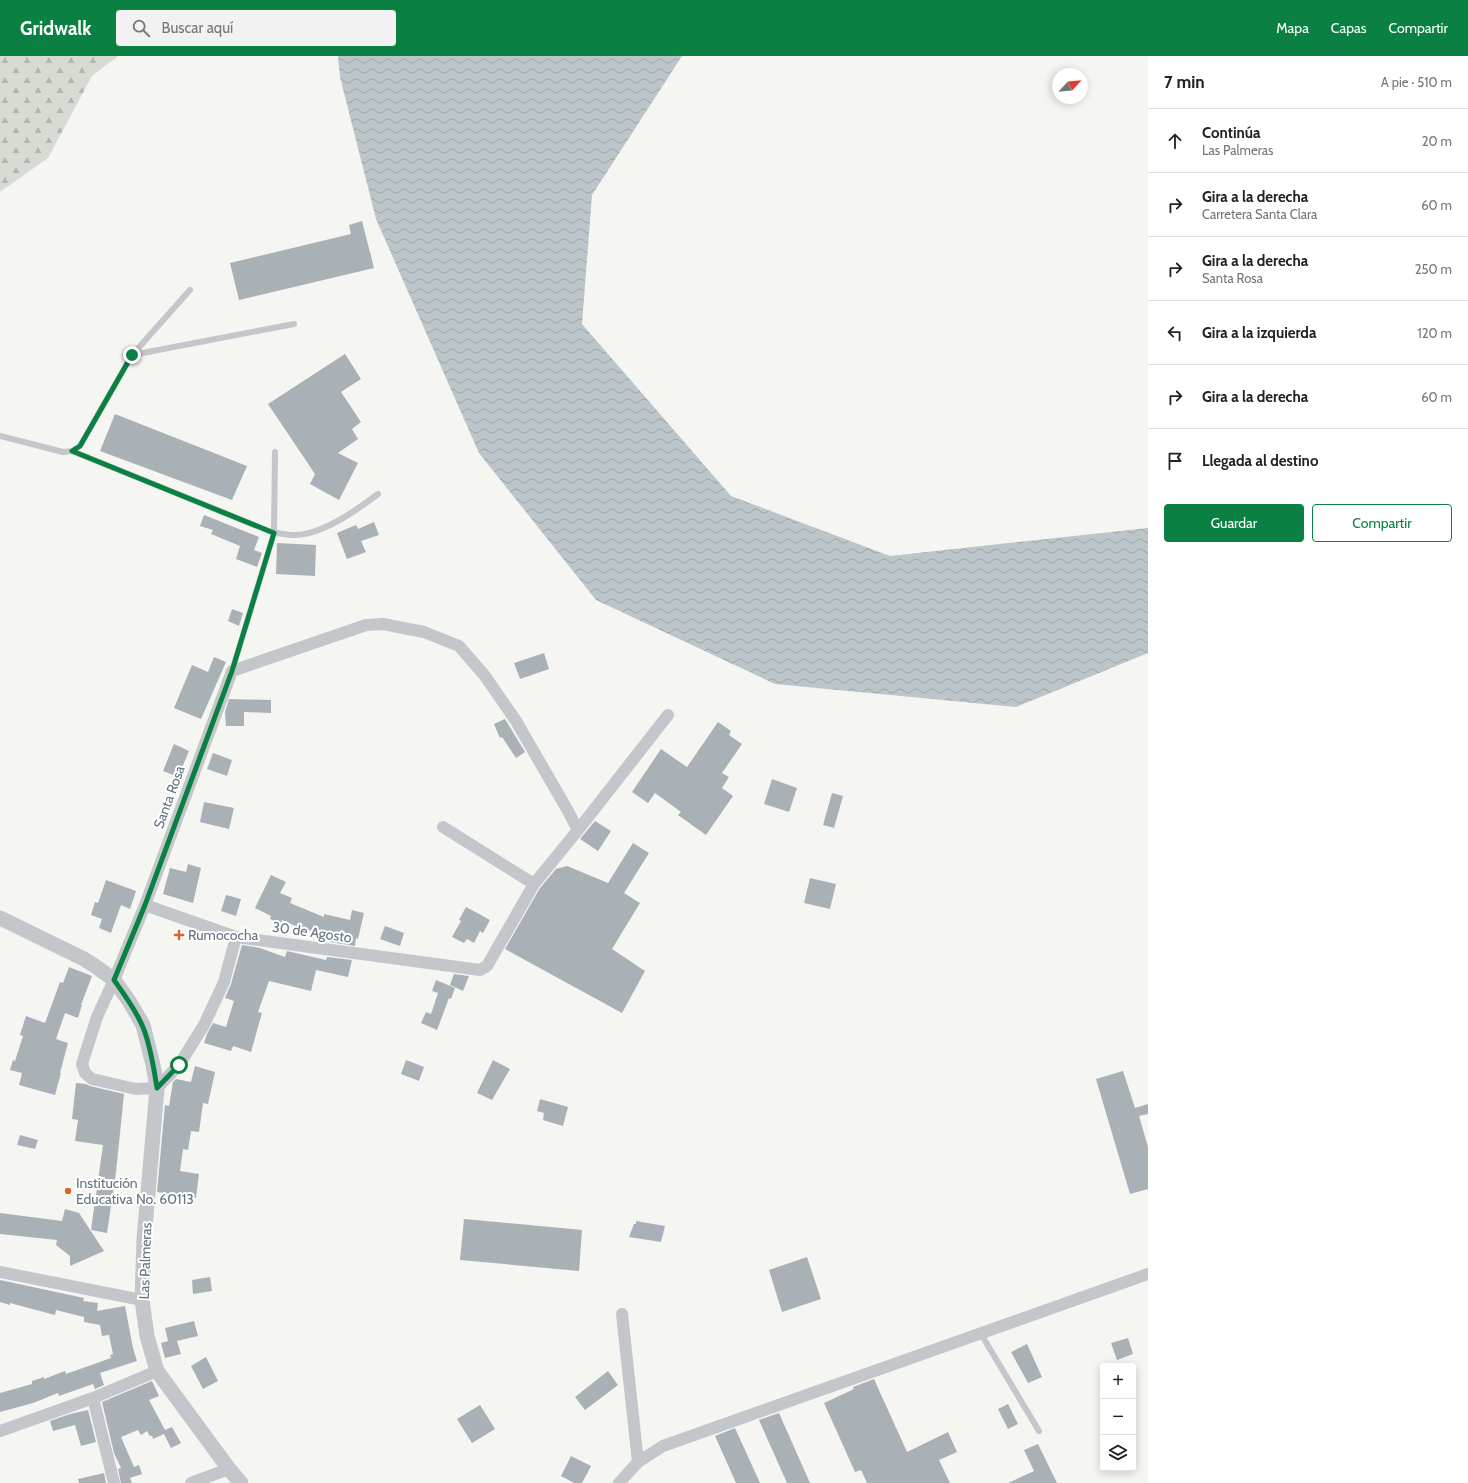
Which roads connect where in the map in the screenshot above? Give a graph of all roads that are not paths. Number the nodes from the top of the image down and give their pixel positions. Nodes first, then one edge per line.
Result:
1 (190, 290) dead end
2 (294, 324) dead end
3 (132, 355) junction
4 (0, 436) edge
5 (72, 451) junction
6 (275, 452) dead end
7 (378, 494) dead end
8 (274, 533) junction
9 (232, 671) junction
10 (668, 715) dead end
11 (443, 826) dead end
12 (578, 830) junction
13 (534, 884) junction
14 (145, 905) junction
15 (0, 918) edge
16 (236, 937) junction
17 (114, 980) junction
18 (157, 1088) junction
19 (0, 1272) edge
20 (1148, 1274) edge
21 (142, 1300) junction
22 (622, 1314) dead end
23 (981, 1334) junction
24 (158, 1371) junction
25 (93, 1398) junction
26 (0, 1431) edge
27 (1039, 1431) dead end
28 (638, 1462) junction
29 (229, 1469) junction
30 (114, 1483) edge
31 (190, 1483) edge
32 (241, 1483) edge
33 (619, 1483) edge

1 - 3 lane
2 - 3 lane
3 - 5 lane
4 - 5 lane
5 - 8 lane
6 - 8 lane, Santa Rosa
7 - 8 lane
8 - 9 lane, Santa Rosa
9 - 12 street
9 - 14 street, Santa Rosa
10 - 12 street
11 - 13 street
12 - 13 street
13 - 16 street, 30 de Agosto
14 - 16 street, 30 de Agosto
14 - 17 street, Santa Rosa
15 - 17 street, Las Palmeras
16 - 18 street
17 - 18 street, Las Palmeras
17 - 18 street, Santa Rosa
18 - 21 street, Las Palmeras
19 - 21 street
20 - 23 street
21 - 24 street, Las Palmeras
22 - 28 street
23 - 27 lane
23 - 28 street
24 - 25 street
24 - 29 street, Las Palmeras
25 - 26 street
25 - 30 street
28 - 33 street
29 - 31 street
29 - 32 street, Las Palmeras

